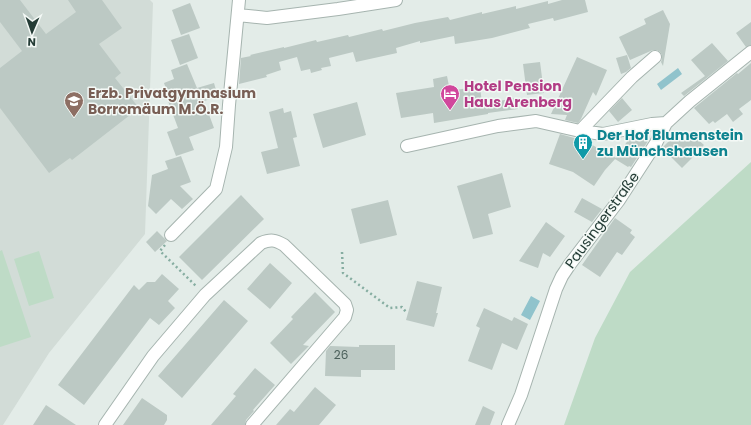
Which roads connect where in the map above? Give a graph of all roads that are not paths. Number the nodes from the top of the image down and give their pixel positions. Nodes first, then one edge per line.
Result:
1 (239, 0) edge
2 (396, 0) edge
3 (238, 14) junction
4 (751, 52) edge
5 (655, 57) dead end
6 (666, 123) junction
7 (580, 130) junction
8 (407, 146) dead end
9 (171, 235) dead end
10 (105, 425) edge
11 (252, 425) edge
12 (508, 425) edge

1 - 3 street
2 - 3 street
3 - 9 street
4 - 6 street, Pausingerstraße
5 - 7 street
6 - 7 street
6 - 12 street, Pausingerstraße
7 - 8 street
10 - 11 street

